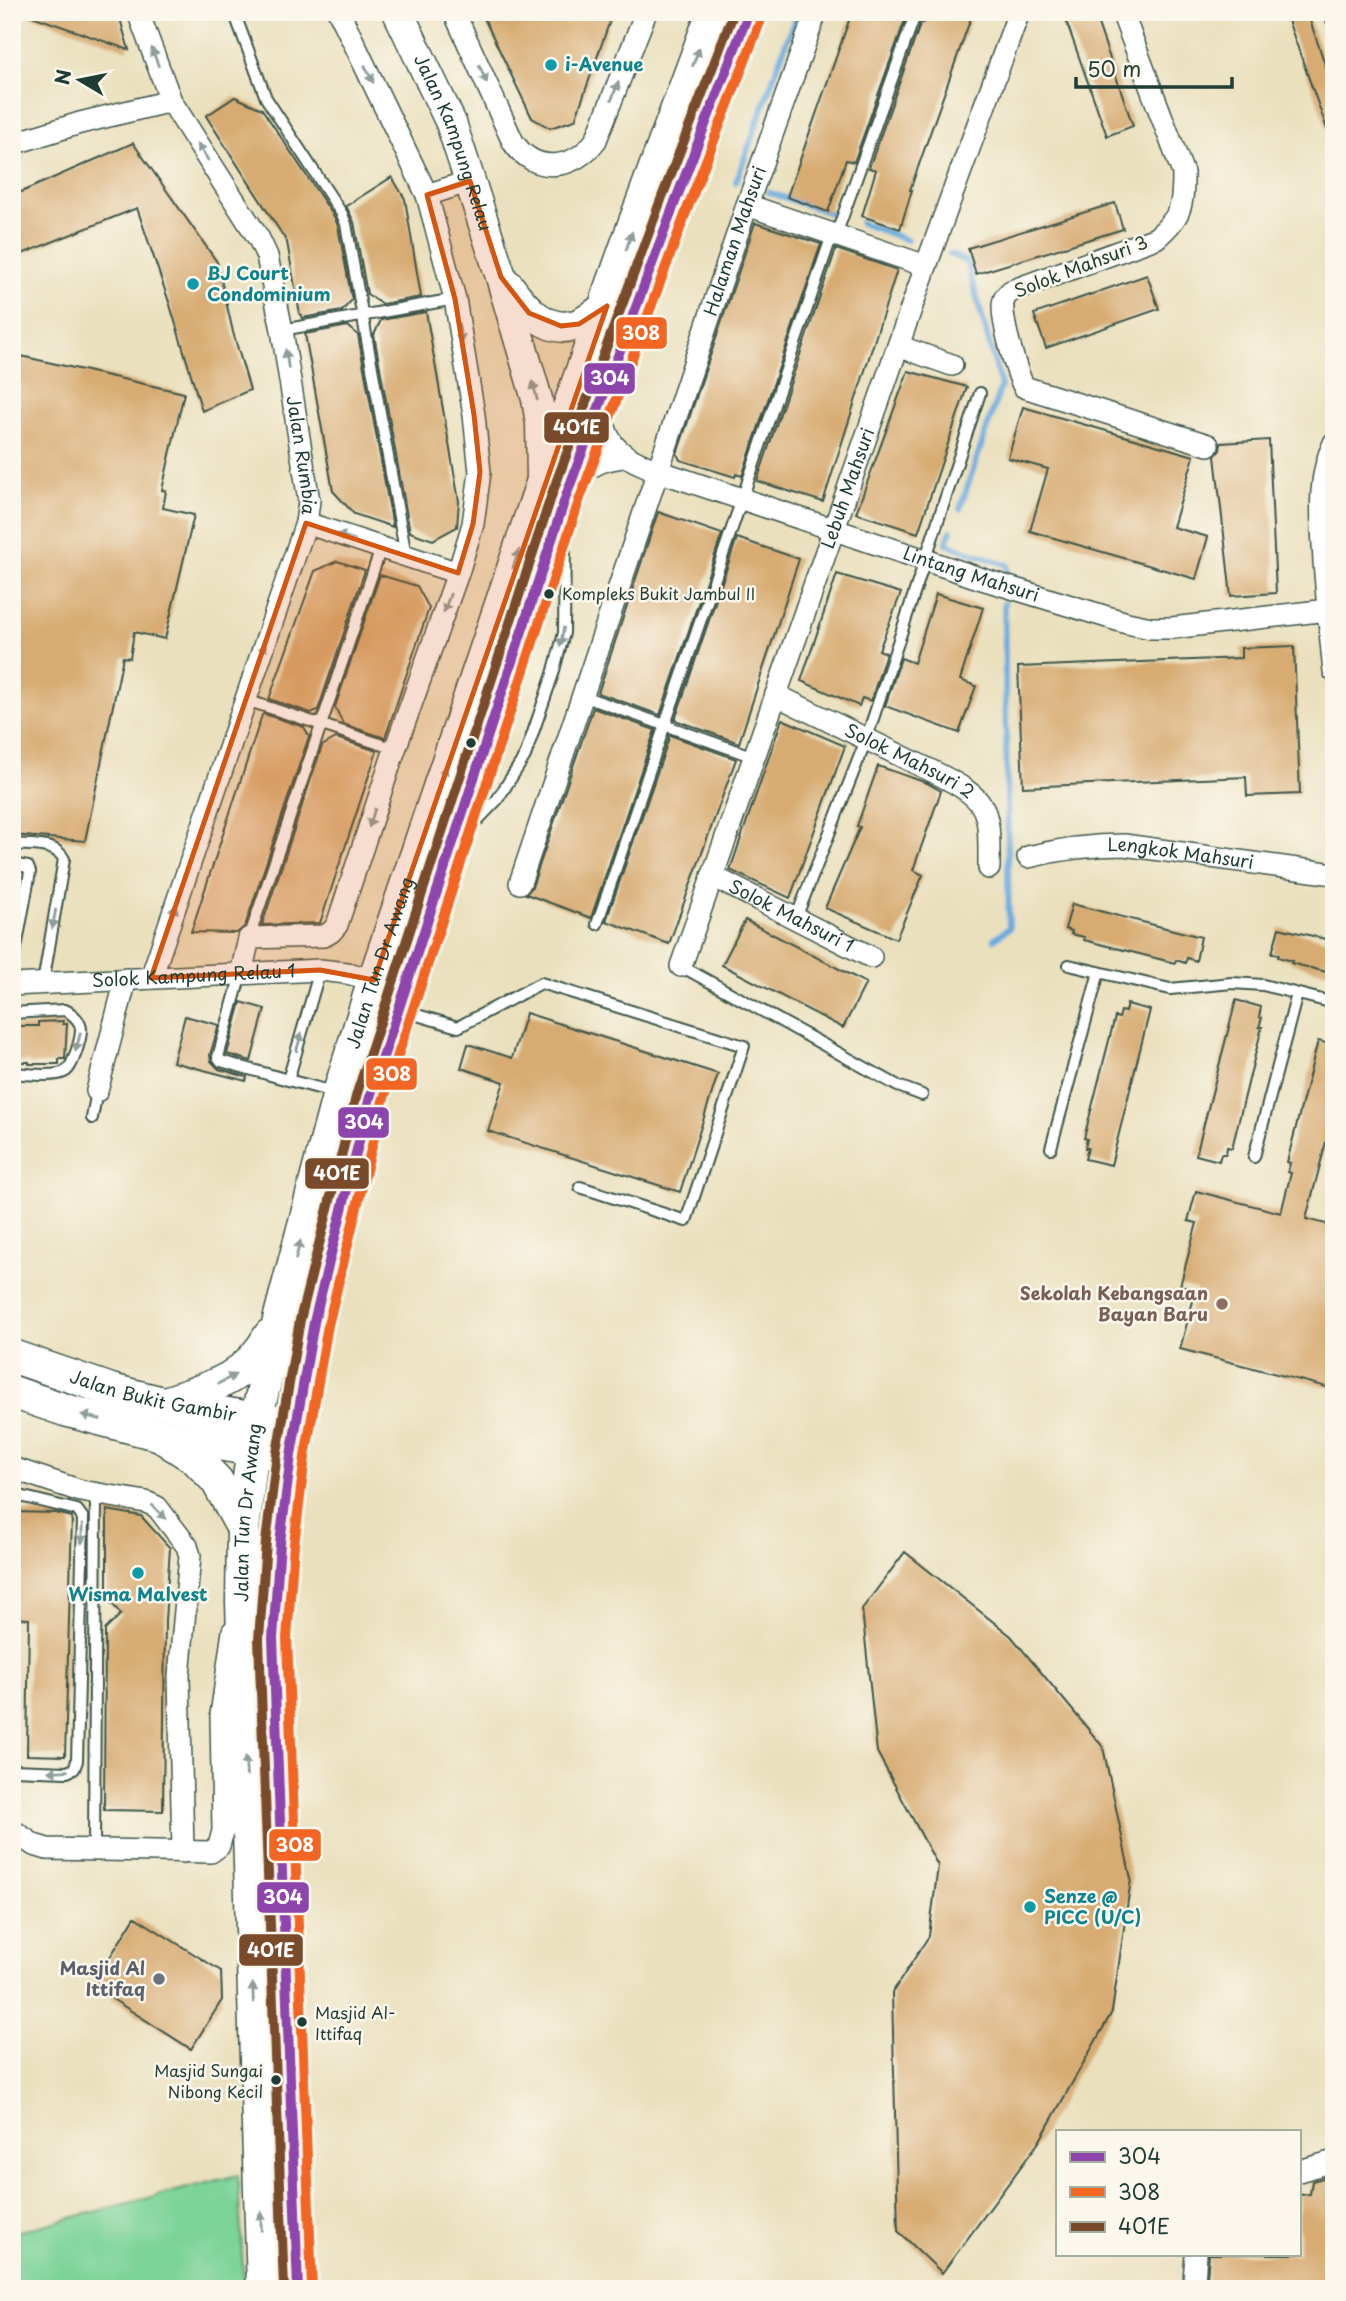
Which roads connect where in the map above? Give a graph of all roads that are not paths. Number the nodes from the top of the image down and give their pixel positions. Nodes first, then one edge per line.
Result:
1 (138, 12) edge
2 (234, 12) edge
3 (339, 12) edge
4 (398, 12) edge
5 (454, 12) edge
6 (646, 12) edge
7 (713, 12) edge
8 (749, 12) edge
9 (816, 12) edge
10 (916, 12) edge
11 (1019, 12) edge
12 (1122, 12) edge
13 (1329, 12) edge
14 (1334, 25) edge
15 (171, 101) junction
16 (12, 144) edge
17 (470, 181) junction
18 (427, 195) junction
19 (747, 205) junction
20 (834, 235) junction
21 (926, 266) junction
22 (501, 276) junction
23 (454, 299) junction
24 (607, 306) junction
25 (363, 315) junction
26 (282, 330) junction
27 (898, 346) junction
28 (952, 365) dead end
29 (980, 393) dead end
30 (601, 398) junction
31 (1334, 443) edge
32 (1208, 445) dead end
33 (624, 457) junction
34 (658, 471) junction
35 (554, 489) junction
36 (742, 499) junction
37 (306, 523) junction
38 (833, 530) junction
39 (381, 548) junction
40 (406, 556) junction
41 (924, 560) junction
42 (458, 573) junction
43 (1331, 609) edge
44 (1334, 671) edge
45 (776, 695) junction
46 (583, 696) junction
47 (246, 700) junction
48 (321, 725) junction
49 (665, 726) junction
50 (866, 740) junction
51 (395, 749) junction
52 (754, 757) junction
53 (12, 844) edge
54 (448, 856) junction
55 (1028, 858) dead end
56 (12, 864) edge
57 (989, 868) dead end
58 (1334, 874) edge
59 (712, 876) junction
60 (520, 883) dead end
61 (796, 918) junction
62 (597, 924) dead end
63 (249, 938) junction
64 (12, 955) edge
65 (872, 957) dead end
66 (681, 965) joint
67 (1069, 965) dead end
68 (320, 970) junction
69 (1098, 972) junction
70 (241, 974) junction
71 (151, 978) junction
72 (127, 979) junction
73 (374, 980) junction
74 (43, 984) junction
75 (12, 985) edge
76 (1297, 994) junction
77 (1334, 1003) edge
78 (398, 1009) junction
79 (12, 1013) edge
80 (12, 1073) edge
81 (288, 1080) junction
82 (97, 1091) joint
83 (339, 1093) junction
84 (922, 1095) dead end
85 (92, 1118) dead end
86 (1051, 1148) dead end
87 (1254, 1157) dead end
88 (580, 1187) dead end
89 (280, 1316) junction
90 (12, 1356) edge
91 (12, 1392) edge
92 (163, 1403) junction
93 (157, 1434) junction
94 (254, 1435) junction
95 (293, 1440) junction
96 (12, 1468) edge
97 (12, 1494) edge
98 (96, 1494) junction
99 (243, 1529) junction
100 (242, 1602) junction
101 (12, 1770) edge
102 (12, 1830) edge
103 (94, 1851) junction
104 (183, 1852) junction
105 (1334, 2161) edge
106 (1300, 2171) edge
107 (1196, 2256) edge
108 (263, 2289) edge
109 (298, 2289) edge
110 (1199, 2289) edge

15 -> 1 street, Jalan Rumbia
2 - 25 lane
3 -> 18 street
4 - 17 street, Jalan Kampung Relau
5 -> 6 street
24 -> 7 main road, Jalan Tun Dr Awang
8 - 30 main road, Jalan Tun Dr Awang
9 - 19 street, Halaman Mahsuri
10 - 20 lane
11 - 21 street, Lebuh Mahsuri
12 - 32 street, Solok Mahsuri 3
13 - 14 lane
15 - 16 street
26 -> 15 street, Jalan Rumbia
17 - 18 street
17 - 22 street, Jalan Kampung Relau
18 - 23 street
19 - 20 street
19 - 34 street, Halaman Mahsuri
20 - 21 street
20 - 36 lane
21 - 27 street, Lebuh Mahsuri
22 - 24 street, Jalan Kampung Relau
35 -> 22 street, Jalan Kampung Relau
23 - 25 lane
23 -> 42 street
24 - 35 main road, Jalan Tun Dr Awang
25 - 26 lane
25 - 40 lane
37 -> 26 street, Jalan Rumbia
27 - 28 street
27 - 38 street, Lebuh Mahsuri
29 - 41 lane
30 - 33 street
30 - 35 main road, Jalan Tun Dr Awang
31 - 43 street
33 - 34 street, Lintang Mahsuri
33 - 35 street
34 - 36 street, Lintang Mahsuri
34 - 46 street
35 - 54 main road, Jalan Tun Dr Awang
35 -> 54 lane
73 -> 35 main road, Jalan Tun Dr Awang
36 - 38 street, Lintang Mahsuri
36 - 49 lane
39 -> 37 street
47 -> 37 street, Jalan Rumbia
38 - 41 street, Lintang Mahsuri
38 - 45 street, Lebuh Mahsuri
39 - 40 street
39 - 48 lane
40 - 42 street
41 - 43 street, Lintang Mahsuri
41 - 50 lane
42 -> 51 street
43 - 44 street
45 - 50 street, Solok Mahsuri 2
45 - 52 street, Lebuh Mahsuri
46 - 49 lane
46 - 60 street
47 - 48 lane
71 -> 47 street, Jalan Rumbia
48 - 51 lane
48 - 63 lane
49 - 52 lane
49 - 62 lane
50 - 57 street, Solok Mahsuri 2
50 - 61 lane
51 -> 63 street
52 - 59 street, Lebuh Mahsuri
53 -> 74 lane
54 - 78 main road, Jalan Tun Dr Awang
55 - 58 street, Lengkok Mahsuri
56 - 64 lane
59 - 61 street, Solok Mahsuri 1
59 - 66 street, Lebuh Mahsuri
61 - 65 street, Solok Mahsuri 1
63 - 70 street
66 - 84 lane
67 - 69 lane
68 - 70 street, Solok Kampung Relau 1
68 - 73 street, Solok Kampung Relau 1
81 -> 68 lane
69 - 76 lane
69 - 86 lane
70 - 71 street, Solok Kampung Relau 1
70 - 81 lane
71 - 72 street, Solok Kampung Relau 1
72 - 74 street, Solok Kampung Relau 1
72 - 82 street
73 - 83 main road, Jalan Tun Dr Awang
74 - 75 street, Solok Kampung Relau 1
76 - 77 lane
76 - 87 lane
78 - 88 lane
78 - 95 main road, Jalan Tun Dr Awang
79 -> 80 lane
81 - 83 lane
82 - 85 lane
89 -> 83 main road, Jalan Tun Dr Awang
92 -> 89 main road
89 - 94 main road, Jalan Tun Dr Awang
90 - 92 main road, Jalan Bukit Gambir
93 -> 91 main road, Jalan Bukit Gambir
92 - 94 main road, Jalan Bukit Gambir
93 - 94 main road, Jalan Bukit Gambir
93 - 99 main road
94 - 95 main road, Jalan Bukit Gambir
94 - 99 main road, Jalan Tun Dr Awang
95 - 109 main road, Jalan Tun Dr Awang
96 - 98 street
97 -> 101 lane
98 - 103 lane
98 -> 104 street
99 - 100 main road, Jalan Tun Dr Awang
100 - 104 street
108 -> 100 main road, Jalan Tun Dr Awang
102 - 103 street
103 - 104 street
105 - 106 street
107 - 110 street

